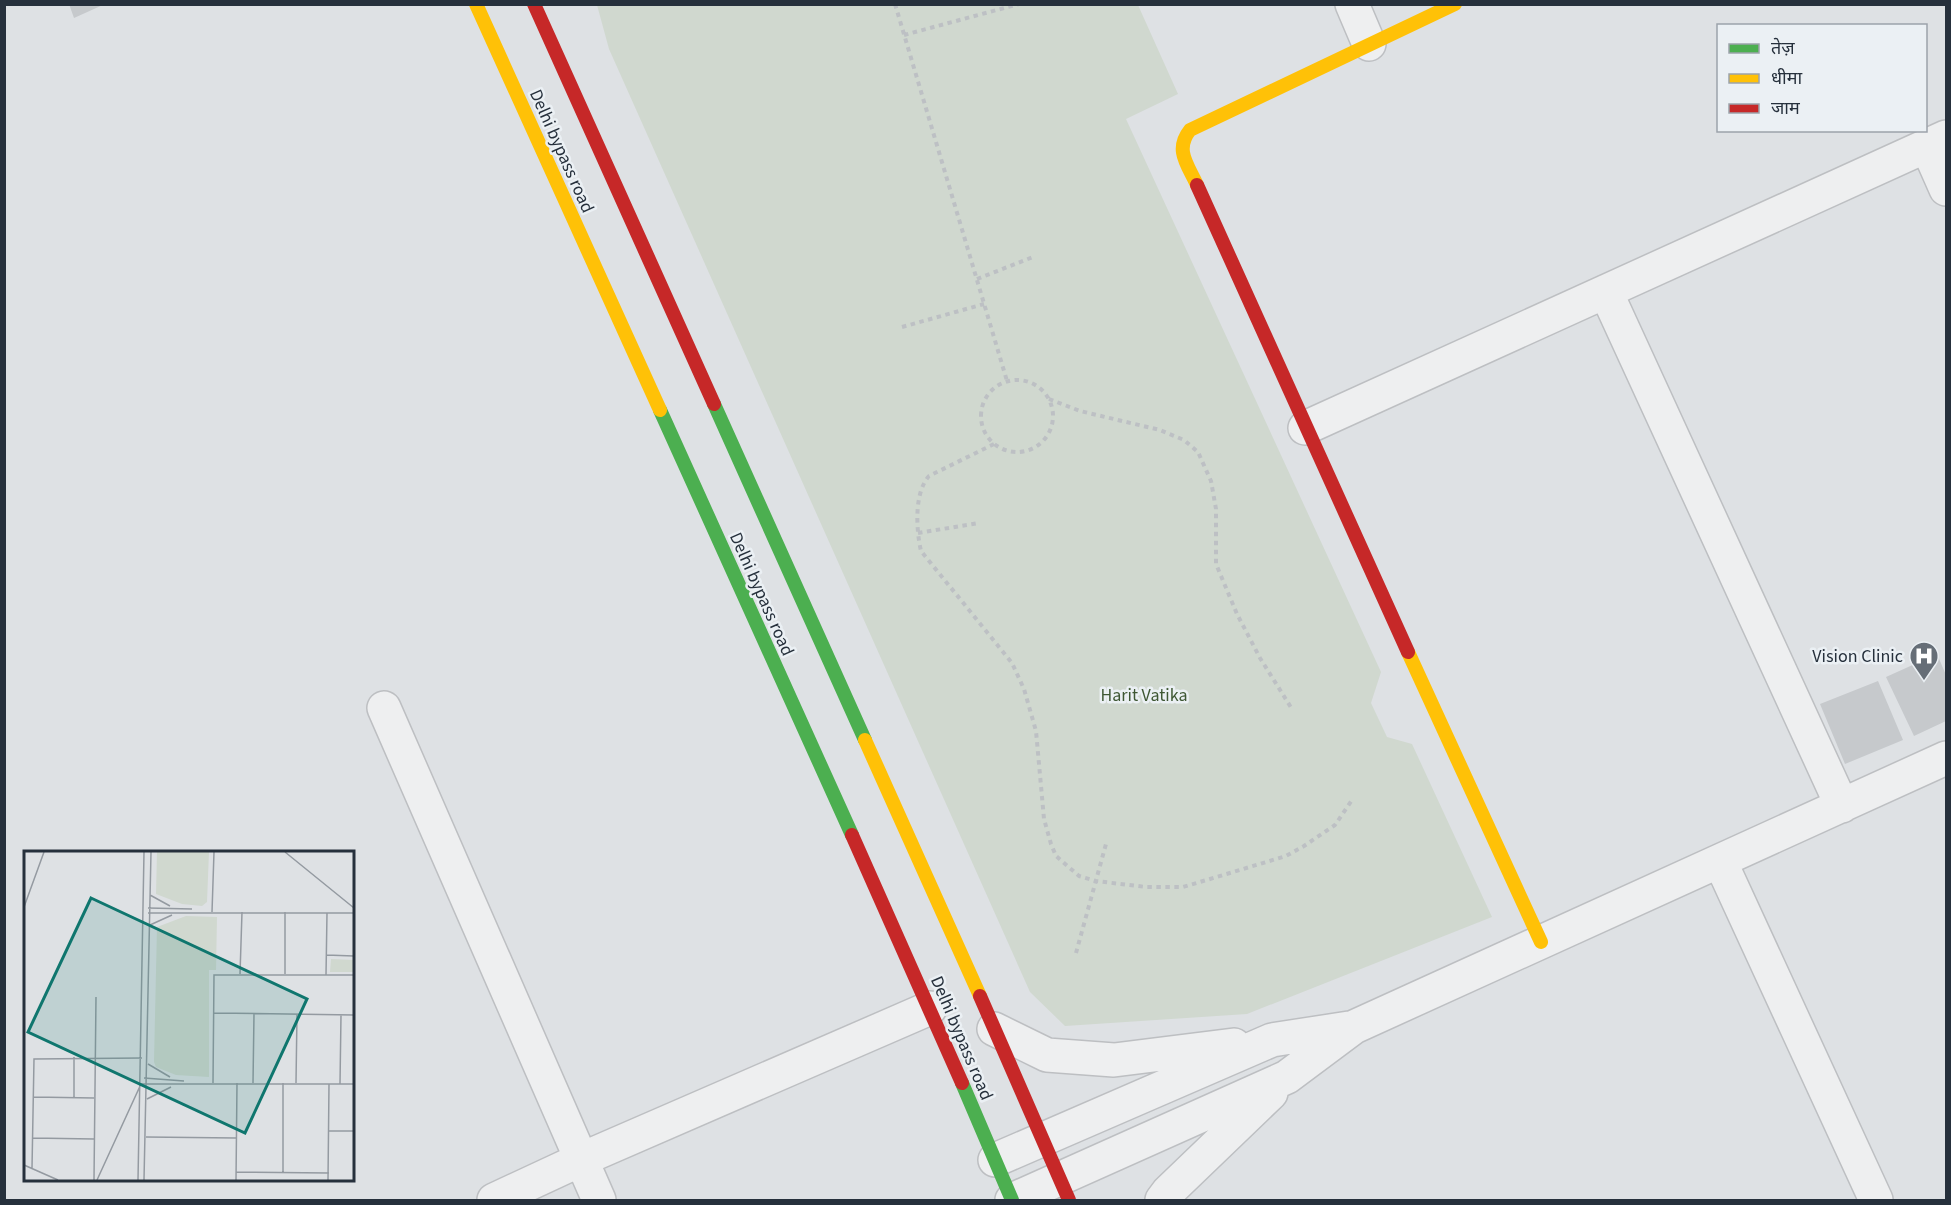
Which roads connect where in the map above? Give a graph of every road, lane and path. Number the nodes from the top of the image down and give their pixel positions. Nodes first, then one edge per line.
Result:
1 (476, 4) edge
2 (534, 4) edge
3 (895, 4) edge
4 (1019, 4) edge
5 (1352, 4) edge
6 (1455, 4) edge
7 (904, 35) junction
8 (1369, 44) junction
9 (1937, 141) edge
10 (1947, 189) edge
11 (1033, 257) dead end
12 (977, 279) junction
13 (1606, 292) junction
14 (984, 304) junction
15 (902, 327) dead end
16 (1007, 381) junction
17 (1049, 399) junction
18 (1305, 428) junction
19 (994, 444) junction
20 (979, 523) dead end
21 (918, 533) junction
22 (384, 708) dead end
23 (1292, 709) dead end
24 (1947, 758) edge
25 (1352, 800) dead end
26 (1842, 806) junction
27 (1106, 844) dead end
28 (1720, 861) junction
29 (1096, 881) junction
30 (1541, 942) junction
31 (1076, 953) dead end
32 (930, 1008) junction
33 (1354, 1027) junction
34 (994, 1029) junction
35 (1272, 1040) junction
36 (1287, 1077) junction
37 (1042, 1139) junction
38 (580, 1160) junction
39 (995, 1160) junction
40 (1064, 1189) edge
41 (494, 1200) edge
42 (599, 1200) edge
43 (1012, 1200) edge
44 (1162, 1200) edge
45 (1876, 1200) edge

1 - 32 main road, Delhi bypass road
2 - 34 main road, Delhi bypass road
3 - 7 path
4 - 7 path
5 - 8 street
6 - 8 main road
7 - 12 path
8 - 18 main road
9 - 10 street
9 - 13 street
11 - 12 path
12 - 14 path
13 - 18 street
13 - 26 street
14 - 15 path
14 - 16 path
16 - 17 path
16 - 19 path
17 - 19 path
17 - 23 path
18 - 30 main road
19 - 21 path
20 - 21 path
21 - 29 path
22 - 38 street
24 - 26 street
25 - 29 path
26 - 28 street
27 - 29 path
28 - 30 street
28 - 45 street
29 - 31 path
30 - 33 street
32 - 38 street
32 - 39 main road, Delhi bypass road
33 - 35 street
33 - 36 street
34 - 35 street
34 - 37 main road, Delhi bypass road
35 - 37 street
36 - 40 street
36 - 44 street
37 - 39 street
37 - 40 main road, Delhi bypass road
38 - 41 street
38 - 42 street
39 - 43 main road, Delhi bypass road
40 - 43 street

